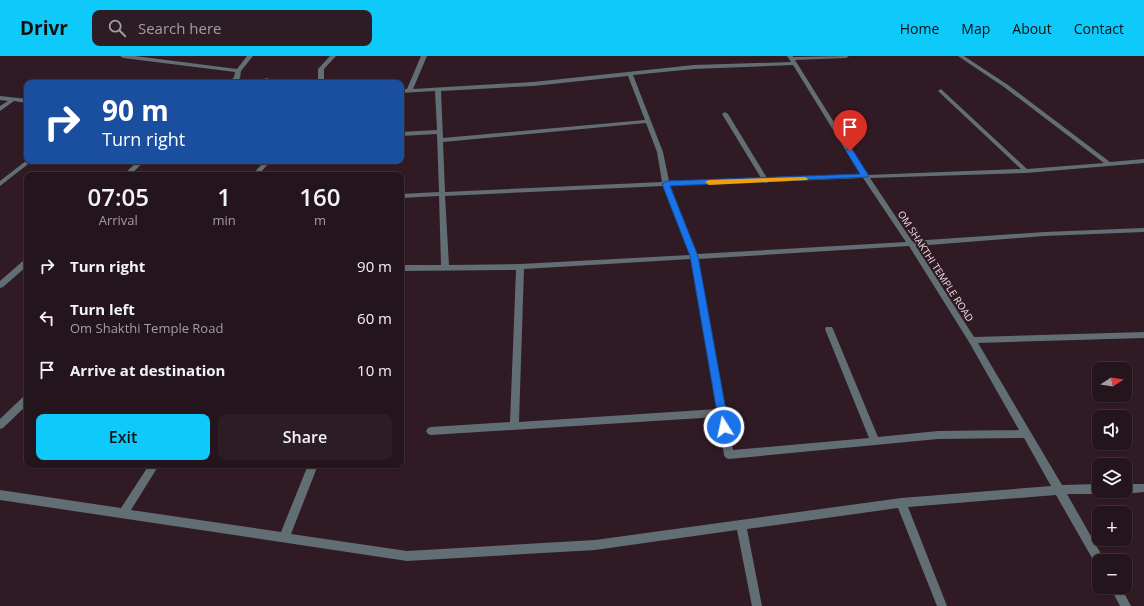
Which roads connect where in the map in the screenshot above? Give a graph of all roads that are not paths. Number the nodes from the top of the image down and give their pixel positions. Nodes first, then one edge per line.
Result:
1 (123, 56) edge
2 (156, 56) edge
3 (250, 56) edge
4 (333, 56) edge
5 (424, 56) edge
6 (846, 56) edge
7 (961, 56) edge
8 (792, 59) edge
9 (151, 61) junction
10 (238, 70) junction
11 (630, 73) junction
12 (235, 80) edge
13 (321, 80) edge
14 (438, 89) junction
15 (404, 91) edge
16 (410, 91) junction
17 (941, 91) dead end
18 (0, 98) edge
19 (14, 99) junction
20 (24, 101) edge
21 (0, 109) edge
22 (725, 114) dead end
23 (648, 121) junction
24 (440, 132) junction
25 (404, 134) edge
26 (441, 140) junction
27 (1144, 161) edge
28 (1108, 163) junction
29 (25, 164) edge
30 (139, 164) edge
31 (265, 164) edge
32 (1026, 171) junction
33 (129, 172) edge
34 (258, 172) edge
35 (865, 176) junction
36 (766, 181) junction
37 (0, 184) edge
38 (666, 184) junction
39 (443, 193) junction
40 (404, 196) edge
41 (1144, 230) edge
42 (910, 244) junction
43 (694, 256) junction
44 (24, 265) edge
45 (520, 266) junction
46 (445, 267) junction
47 (404, 268) edge
48 (0, 285) edge
49 (829, 329) dead end
50 (1144, 335) edge
51 (972, 340) junction
52 (24, 402) edge
53 (721, 413) junction
54 (0, 425) edge
55 (514, 426) junction
56 (430, 431) dead end
57 (1025, 434) junction
58 (875, 440) junction
59 (152, 468) edge
60 (312, 468) edge
61 (1144, 488) edge
62 (1092, 489) edge
63 (1132, 489) edge
64 (1059, 490) junction
65 (0, 495) edge
66 (901, 504) junction
67 (124, 514) junction
68 (741, 526) junction
69 (284, 538) junction
70 (1096, 554) edge
71 (1119, 594) edge
72 (757, 606) edge
73 (942, 606) edge
74 (1126, 606) edge

1 - 9 street
2 - 9 street
3 - 10 street
4 - 13 street
5 - 16 street
6 - 8 street
7 - 28 street
8 - 11 street
8 - 35 street, OM SHAKTHI TEMPLE ROAD
9 - 10 street
10 - 12 street
11 - 14 street
11 - 23 street
14 - 16 street
14 - 24 street
15 - 16 street
17 - 32 street
18 - 19 street
19 - 20 street
19 - 21 street
22 - 36 street
23 - 26 street
23 - 38 street
24 - 25 street
24 - 26 street
26 - 39 street
27 - 28 street
28 - 32 street
29 - 37 street
30 - 33 street
31 - 34 street
32 - 35 street
35 - 36 street
35 - 42 street, OM SHAKTHI TEMPLE ROAD
36 - 38 street
38 - 39 street
38 - 43 street
39 - 40 street
39 - 46 street
41 - 42 street
42 - 43 street
42 - 51 street, OM SHAKTHI TEMPLE ROAD
43 - 45 street
43 - 53 street
44 - 48 street
45 - 46 street
45 - 55 street
46 - 47 street
49 - 58 street
50 - 51 street
51 - 57 street, OM SHAKTHI TEMPLE ROAD
52 - 54 street
53 - 55 street
53 - 58 street
55 - 56 street
57 - 58 street
57 - 64 street, OM SHAKTHI TEMPLE ROAD
59 - 67 street
60 - 69 street
61 - 63 street
62 - 64 street
64 - 66 street
64 - 70 street, OM SHAKTHI TEMPLE ROAD
65 - 67 street
66 - 68 street
66 - 73 street
67 - 69 street
68 - 69 street
68 - 72 street
71 - 74 street

